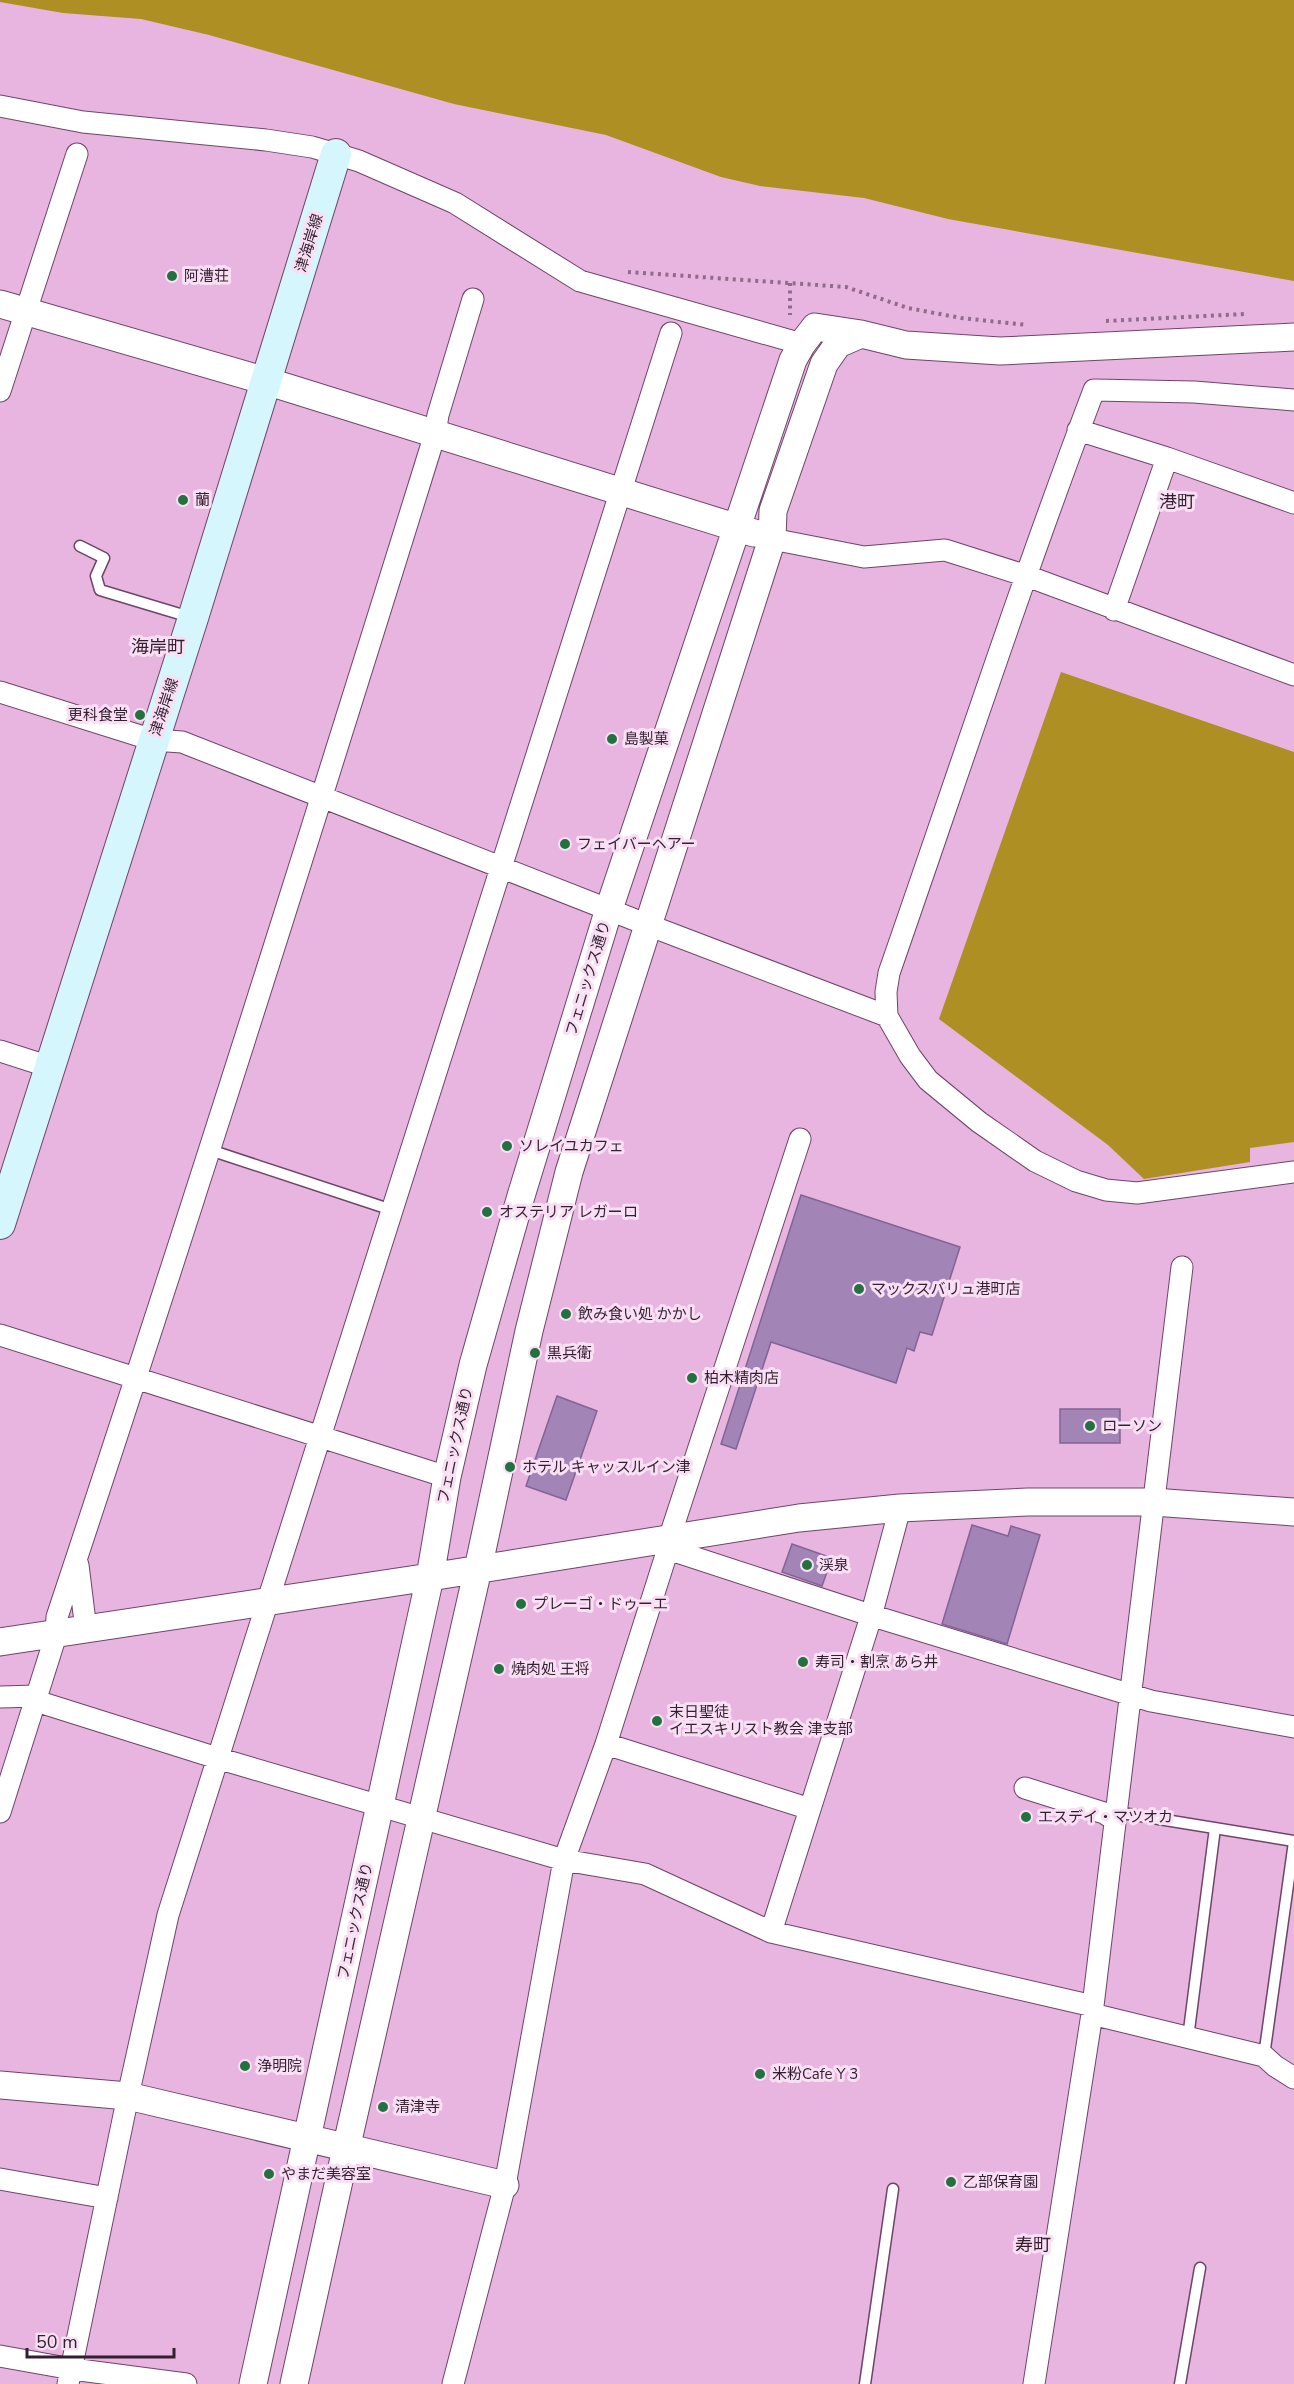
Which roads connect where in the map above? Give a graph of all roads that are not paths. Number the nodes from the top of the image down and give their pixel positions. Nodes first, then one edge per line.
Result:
1 (0, 106) edge
2 (78, 154) dead end
3 (336, 154) junction
4 (473, 299) dead end
5 (12, 307) edge
6 (671, 333) dead end
7 (861, 334) junction
8 (1294, 337) edge
9 (802, 344) junction
10 (266, 381) junction
11 (0, 391) edge
12 (1294, 400) edge
13 (1078, 430) junction
14 (435, 434) junction
15 (1167, 458) junction
16 (621, 491) junction
17 (1294, 503) edge
18 (736, 527) junction
19 (772, 539) junction
20 (80, 546) dead end
21 (1027, 576) junction
22 (1114, 610) junction
23 (193, 618) junction
24 (1294, 675) edge
25 (0, 692) edge
26 (153, 740) junction
27 (322, 799) junction
28 (502, 868) junction
29 (609, 909) junction
30 (648, 925) junction
31 (887, 1016) junction
32 (0, 1051) edge
33 (50, 1067) junction
34 (801, 1139) dead end
35 (210, 1150) junction
36 (1294, 1172) edge
37 (392, 1210) junction
38 (0, 1224) edge
39 (1182, 1267) dead end
40 (0, 1335) edge
41 (137, 1378) junction
42 (320, 1437) junction
43 (447, 1477) junction
44 (1152, 1502) junction
45 (900, 1508) junction
46 (1294, 1512) edge
47 (669, 1544) junction
48 (77, 1559) junction
49 (478, 1569) junction
50 (430, 1577) junction
51 (267, 1602) junction
52 (870, 1615) junction
53 (86, 1630) junction
54 (56, 1635) junction
55 (0, 1642) edge
56 (1130, 1695) junction
57 (0, 1697) edge
58 (36, 1698) junction
59 (1294, 1727) edge
60 (606, 1744) junction
61 (217, 1758) junction
62 (1025, 1788) dead end
63 (379, 1806) junction
64 (810, 1809) junction
65 (0, 1812) edge
66 (1115, 1816) junction
67 (422, 1818) junction
68 (1215, 1828) junction
69 (1294, 1841) edge
70 (564, 1860) junction
71 (771, 1932) junction
72 (1092, 2010) junction
73 (1188, 2038) junction
74 (1264, 2056) junction
75 (1294, 2078) edge
76 (0, 2085) edge
77 (128, 2096) junction
78 (308, 2139) junction
79 (346, 2149) junction
80 (0, 2179) edge
81 (504, 2185) junction
82 (893, 2189) dead end
83 (107, 2198) junction
84 (1200, 2268) dead end
85 (0, 2356) edge
86 (70, 2376) edge
87 (186, 2384) edge
88 (253, 2384) edge
89 (294, 2384) edge
90 (453, 2384) edge
91 (865, 2384) edge
92 (1034, 2384) edge
93 (1180, 2384) edge

1 - 3 street
2 - 5 street
3 - 9 street
3 - 10 main road, 津海岸線
4 - 14 street
5 - 10 street
5 - 11 street
6 - 16 street
7 - 8 street
7 - 9 street
7 - 19 street
9 - 18 street, フェニックス通り
10 - 14 street
10 - 23 main road, 津海岸線
12 - 13 street
13 - 15 street
13 - 21 street
14 - 16 street
14 - 27 street
15 - 17 street
15 - 22 street
16 - 18 street
16 - 28 street
18 - 19 street
18 - 29 street, フェニックス通り
19 - 21 street
19 - 30 street
20 - 23 lane
21 - 22 street
21 - 31 street
22 - 24 street
23 - 26 main road, 津海岸線
25 - 26 street
26 - 27 street
26 - 33 main road, 津海岸線
27 - 28 street
27 - 35 street
28 - 29 street
28 - 37 street
29 - 30 street
29 - 43 street, フェニックス通り
30 - 31 street
30 - 49 street
31 - 36 street
32 - 33 street
33 - 38 main road, 津海岸線
34 - 47 street
35 - 37 lane
35 - 41 street
37 - 42 street
39 - 44 street
40 - 41 street
41 - 42 street
41 - 48 street
42 - 43 street
42 - 51 street
43 - 50 street, フェニックス通り
44 - 45 street
44 - 46 street
44 - 56 street
45 - 47 street
45 - 52 street
47 - 49 street
47 - 52 street
47 - 60 street
48 - 53 street
48 - 54 street
49 - 50 street
49 - 67 street
50 - 51 street
50 - 63 street, フェニックス通り
51 - 53 street
51 - 61 street
52 - 56 street
52 - 64 street
53 - 54 street
54 - 55 street
54 - 58 street
56 - 59 street
56 - 66 street
57 - 58 street
58 - 61 street
58 - 65 street
60 - 64 street
60 - 70 street
61 - 63 street
61 - 77 street
62 - 66 street
63 - 67 street
63 - 78 street, フェニックス通り
64 - 71 street
66 - 68 lane
66 - 72 street
67 - 70 street
67 - 79 street
68 - 69 lane
68 - 73 lane
69 - 74 lane
70 - 71 street
70 - 81 street
71 - 72 street
72 - 73 street
72 - 92 street
73 - 74 street
74 - 75 street
76 - 77 street
77 - 78 street
77 - 83 street
78 - 79 street
78 - 88 street, フェニックス通り
79 - 81 street
79 - 89 street
80 - 83 street
81 - 90 street
82 - 91 lane
83 - 86 street
84 - 93 lane
85 - 86 street
86 - 87 street

